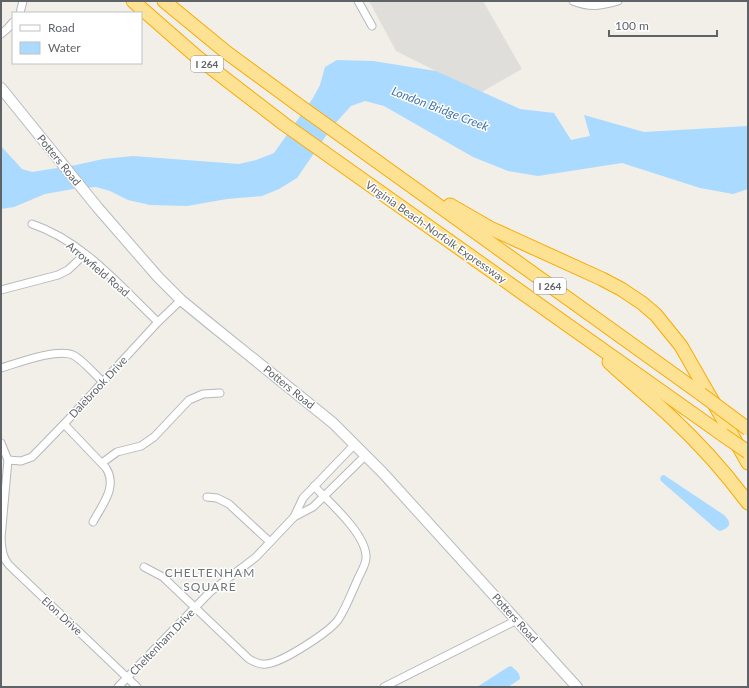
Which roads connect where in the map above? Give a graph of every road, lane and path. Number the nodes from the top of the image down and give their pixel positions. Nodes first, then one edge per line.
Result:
1 (23, 1) edge
2 (133, 1) edge
3 (164, 1) edge
4 (358, 1) edge
5 (573, 1) edge
6 (618, 1) edge
7 (20, 12) edge
8 (12, 23) edge
9 (372, 26) dead end
10 (1, 34) edge
11 (1, 88) edge
12 (399, 178) junction
13 (32, 224) dead end
14 (85, 254) junction
15 (1, 290) edge
16 (181, 300) junction
17 (158, 322) junction
18 (578, 331) junction
19 (1, 368) edge
20 (103, 382) junction
21 (220, 393) dead end
22 (64, 424) junction
23 (748, 429) edge
24 (1, 443) edge
25 (355, 444) junction
26 (748, 452) edge
27 (366, 455) junction
28 (8, 460) junction
29 (102, 463) junction
30 (748, 464) edge
31 (314, 486) junction
32 (207, 496) dead end
33 (324, 496) junction
34 (748, 504) edge
35 (294, 517) junction
36 (93, 522) dead end
37 (1, 538) edge
38 (270, 542) junction
39 (144, 567) dead end
40 (195, 607) junction
41 (517, 620) junction
42 (127, 677) junction
43 (118, 687) edge
44 (137, 687) edge
45 (384, 687) edge
46 (577, 687) edge

1 - 7 street
2 - 18 highway, Virginia Beach-Norfolk Expressway / I 264
3 - 12 highway, Virginia Beach-Norfolk Expressway / I 264
4 - 9 street
5 - 6 street
8 - 10 street
11 - 16 street, Potters Road
12 - 23 highway, Virginia Beach-Norfolk Expressway / I 264, bridge
12 - 30 highway
13 - 14 street, Arrowfield Road
14 - 15 street
14 - 17 street, Arrowfield Road
16 - 17 street, Dalebrook Drive
16 - 25 street, Potters Road
17 - 20 street, Dalebrook Drive
18 - 26 highway, Virginia Beach-Norfolk Expressway / I 264, bridge
18 - 34 highway
19 - 20 street
20 - 22 street, Dalebrook Drive
21 - 29 street
22 - 28 street, Dalebrook Drive
22 - 29 street
24 - 28 street, Elon Drive
25 - 27 street, Potters Road
25 - 31 street, Cheltenham Drive
27 - 33 street, Cheltenham Drive
27 - 41 street, Potters Road
28 - 37 street, Elon Drive
29 - 36 street
31 - 33 street
31 - 35 street, Cheltenham Drive
32 - 38 street
33 - 35 street, Cheltenham Drive
33 - 40 street
35 - 38 street, Cheltenham Drive
37 - 42 street, Elon Drive
38 - 40 street, Cheltenham Drive
39 - 40 street
40 - 42 street, Cheltenham Drive
41 - 45 street
41 - 46 street, Potters Road
42 - 43 street, Cheltenham Drive
42 - 44 street, Elon Drive

